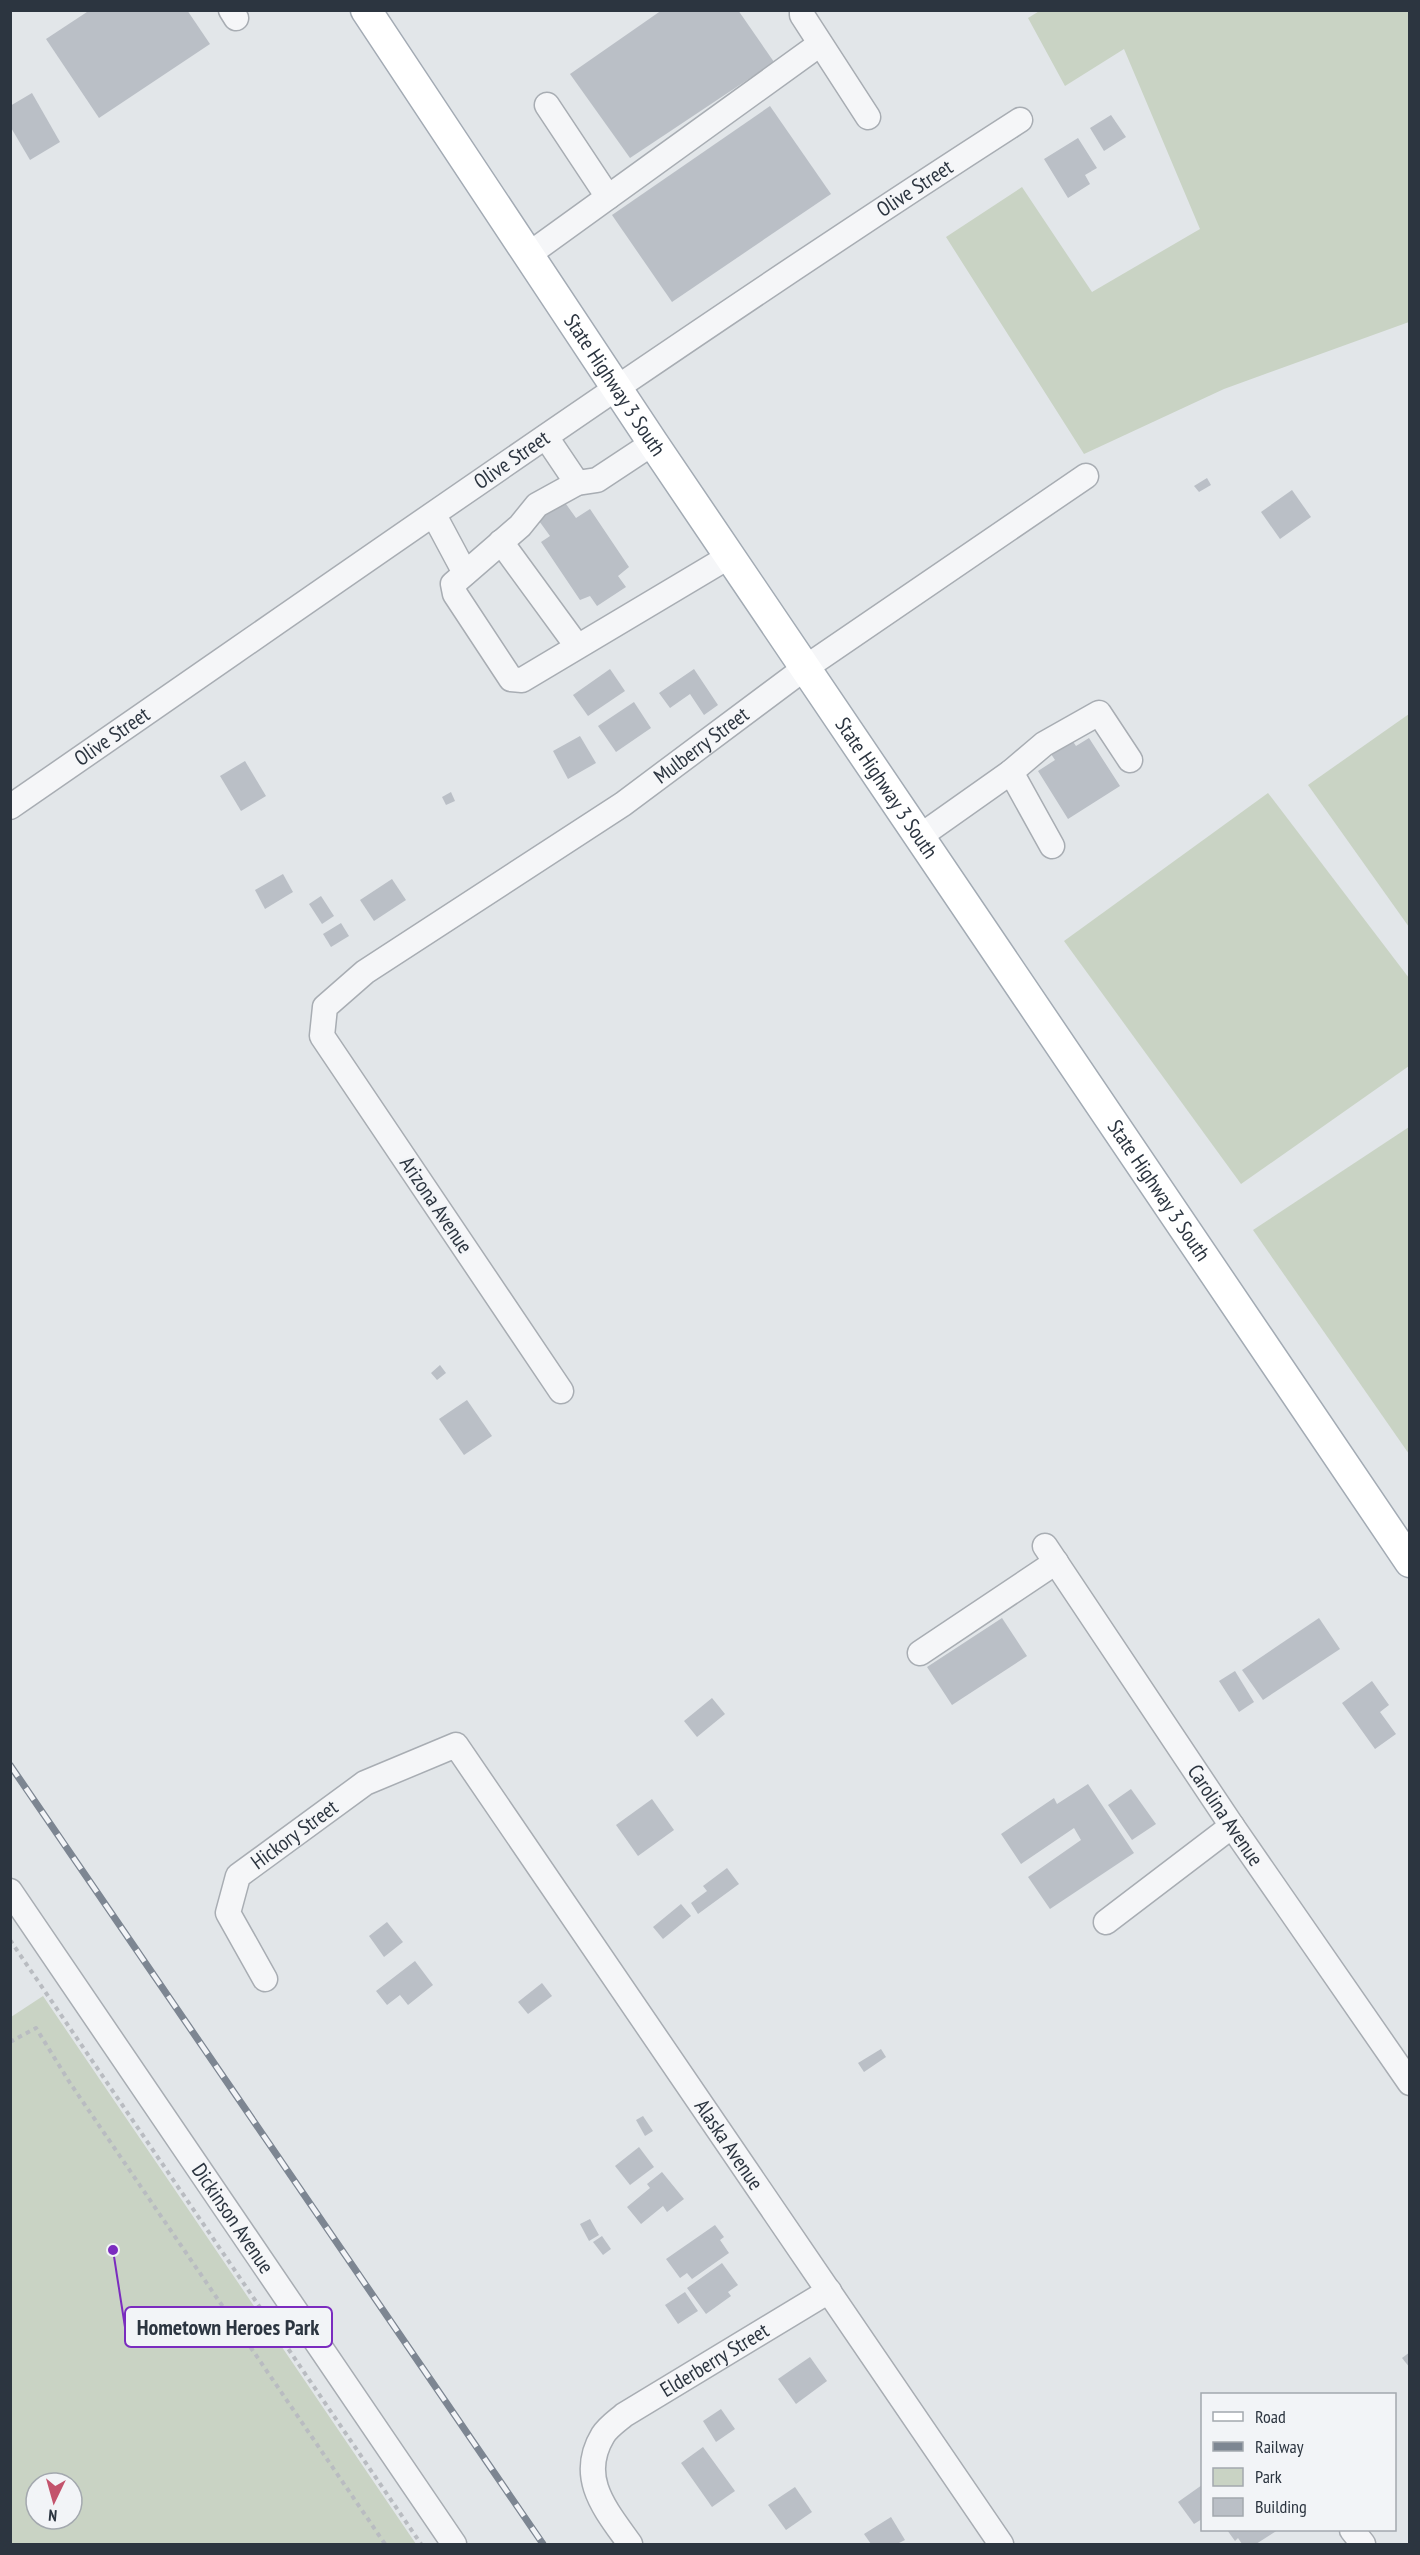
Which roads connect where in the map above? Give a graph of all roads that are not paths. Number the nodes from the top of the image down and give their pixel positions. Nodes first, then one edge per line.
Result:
1 (366, 10) edge
2 (802, 10) edge
3 (820, 44) junction
4 (547, 105) dead end
5 (868, 117) dead end
6 (1020, 120) dead end
7 (608, 197) junction
8 (528, 255) junction
9 (617, 389) junction
10 (546, 437) junction
11 (652, 443) junction
12 (1086, 476) dead end
13 (577, 483) junction
14 (434, 515) junction
15 (501, 542) junction
16 (730, 556) junction
17 (465, 573) junction
18 (577, 646) junction
19 (805, 668) junction
20 (1130, 760) dead end
21 (1011, 772) junction
22 (10, 807) edge
23 (919, 837) junction
24 (1052, 846) dead end
25 (324, 1015) joint
26 (561, 1391) dead end
27 (1410, 1562) edge
28 (920, 1653) dead end
29 (456, 1745) joint
30 (1232, 1826) junction
31 (10, 1892) edge
32 (1106, 1922) dead end
33 (265, 1979) dead end
34 (1410, 2083) edge
35 (830, 2291) junction
36 (1353, 2531) edge
37 (454, 2544) edge
38 (630, 2544) edge
39 (1001, 2544) edge
40 (1363, 2544) edge

1 - 8 main road, State Highway 3 South
2 - 3 street
3 - 5 street
3 - 7 street
4 - 7 street
6 - 9 street, Olive Street
7 - 8 street
8 - 9 main road, State Highway 3 South
9 - 10 street, Olive Street
9 - 11 main road, State Highway 3 South
10 - 13 street
10 - 14 street, Olive Street
11 - 13 street
11 - 16 main road, State Highway 3 South
12 - 19 street, Mulberry Street
13 - 15 street
14 - 17 street
14 - 22 street, Olive Street
15 - 17 street
15 - 18 street
16 - 18 street
16 - 19 main road, State Highway 3 South
17 - 18 street
19 - 23 main road, State Highway 3 South
19 - 25 street, Mulberry Street
20 - 21 street
21 - 23 street
21 - 24 street
23 - 27 main road, State Highway 3 South
25 - 26 street, Arizona Avenue
28 - 30 street, Carolina Avenue
29 - 33 street, Hickory Street
29 - 35 street, Alaska Avenue
30 - 32 street
30 - 34 street, Carolina Avenue
31 - 37 street, Dickinson Avenue
35 - 38 street, Elderberry Street
35 - 39 street, Alaska Avenue
36 - 40 street

